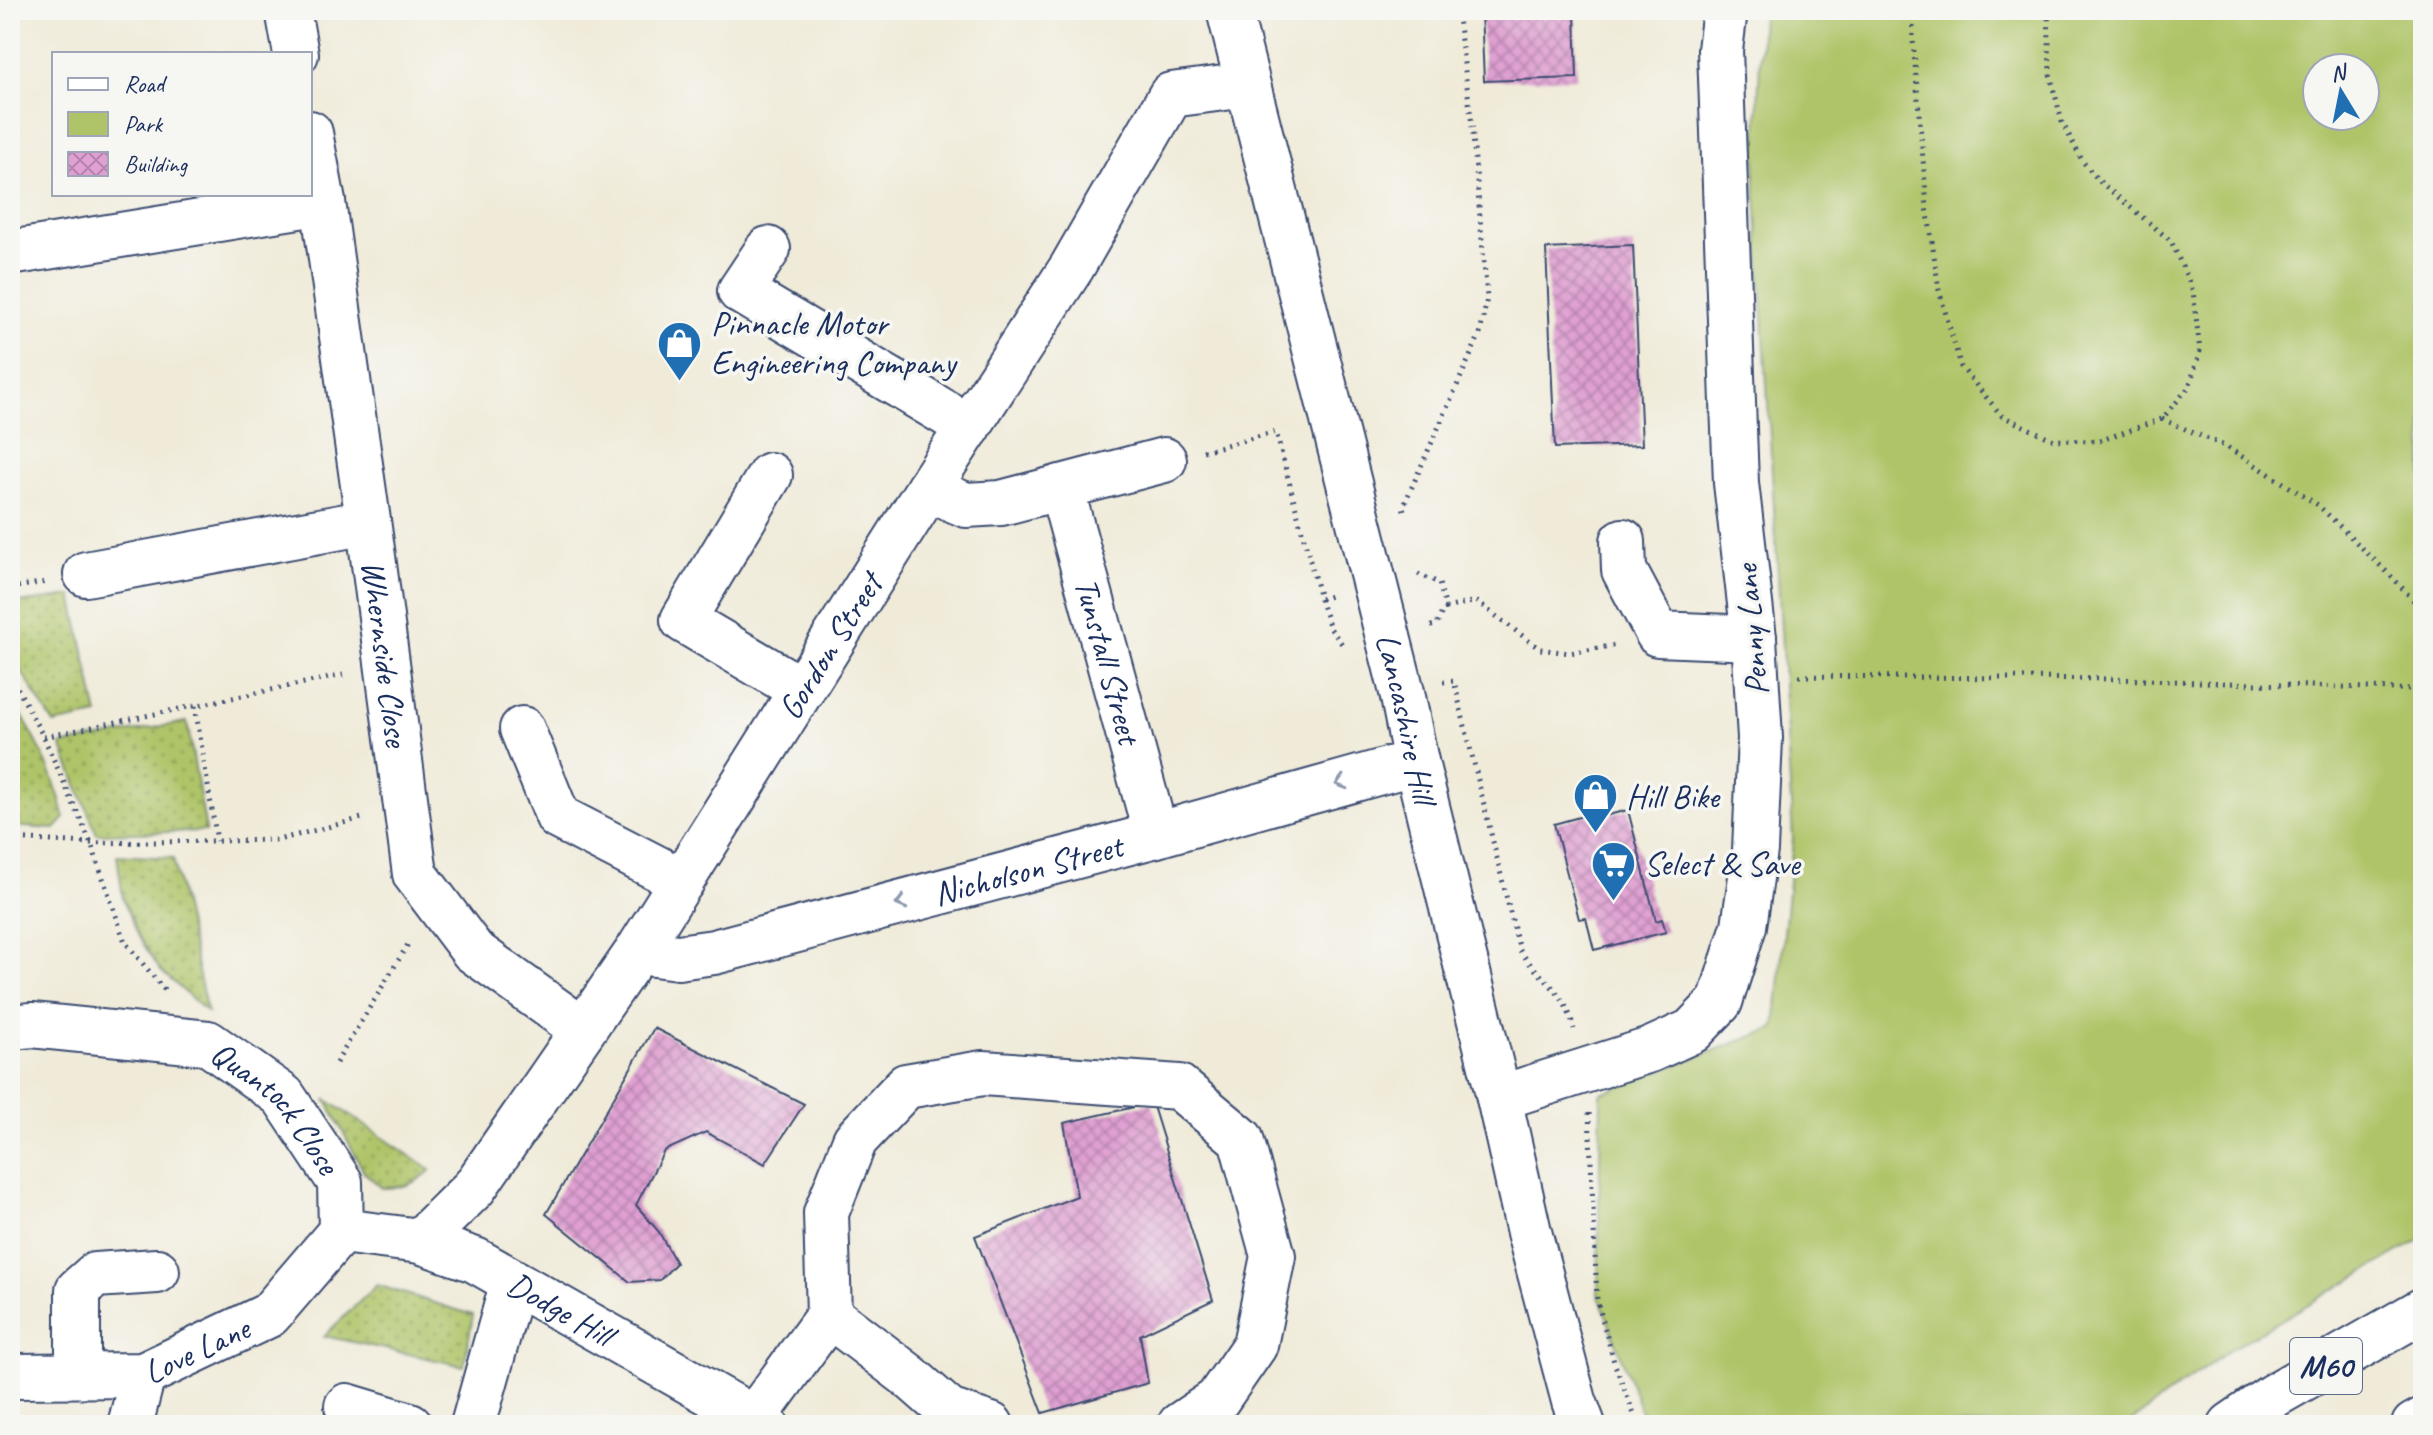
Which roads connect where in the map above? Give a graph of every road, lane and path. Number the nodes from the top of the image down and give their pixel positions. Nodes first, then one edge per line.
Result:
1 (288, 10) edge
2 (1229, 10) edge
3 (1457, 10) edge
4 (1725, 10) edge
5 (1913, 10) edge
6 (2048, 10) edge
7 (296, 52) edge
8 (1247, 85) junction
9 (312, 144) edge
10 (323, 202) junction
11 (768, 249) dead end
12 (10, 253) edge
13 (2162, 419) junction
14 (969, 427) junction
15 (1164, 460) joint
16 (770, 475) dead end
17 (1061, 487) junction
18 (928, 489) junction
19 (1406, 520) dead end
20 (368, 522) junction
21 (1623, 541) dead end
22 (1415, 560) dead end
23 (1418, 573) junction
24 (86, 574) dead end
25 (1375, 585) junction
26 (2423, 611) edge
27 (1754, 638) junction
28 (1620, 645) dead end
29 (388, 666) junction
30 (10, 674) edge
31 (1788, 676) dead end
32 (1454, 681) dead end
33 (802, 690) junction
34 (2423, 690) edge
35 (195, 706) junction
36 (522, 729) dead end
37 (44, 738) junction
38 (1416, 762) junction
39 (406, 806) junction
40 (1156, 835) junction
41 (10, 839) edge
42 (217, 841) junction
43 (91, 843) junction
44 (682, 881) junction
45 (435, 900) junction
46 (637, 952) junction
47 (10, 1027) edge
48 (583, 1030) junction
49 (1575, 1034) dead end
50 (208, 1043) junction
51 (336, 1063) dead end
52 (1499, 1098) junction
53 (1589, 1099) dead end
54 (341, 1231) junction
55 (420, 1241) junction
56 (157, 1271) dead end
57 (513, 1282) junction
58 (2423, 1310) edge
59 (829, 1315) junction
60 (78, 1375) junction
61 (143, 1375) junction
62 (10, 1376) edge
63 (347, 1406) dead end
64 (2423, 1420) edge
65 (760, 1422) edge
66 (130, 1425) edge
67 (410, 1425) edge
68 (473, 1425) edge
69 (991, 1425) edge
70 (1180, 1425) edge
71 (1583, 1425) edge
72 (1638, 1425) edge
73 (2231, 1425) edge
74 (2414, 1425) edge

1 - 7 main road
2 - 8 main road, Lancashire Hill
3 - 19 path
4 - 27 main road, Penny Lane
5 - 13 path
6 - 13 path
8 - 14 main road, Gordon Street
8 - 25 main road, Lancashire Hill
9 - 10 main road, Whernside Close
10 - 12 main road
10 - 20 main road, Whernside Close
11 - 14 main road
13 - 26 path
14 - 18 main road, Gordon Street
15 - 17 main road
15 - 25 path
16 - 33 main road
17 - 18 main road
17 - 40 main road, Tunstall Street
18 - 33 main road, Gordon Street
20 - 24 main road
20 - 29 main road, Whernside Close
21 - 27 main road
22 - 23 path
23 - 25 path
23 - 28 path
25 - 38 main road, Lancashire Hill
27 - 52 main road, Penny Lane
29 - 35 path
29 - 39 main road, Whernside Close
30 - 37 path
31 - 34 path
32 - 49 path, Lancashire Hill
33 - 44 main road, Gordon Street
35 - 37 path
35 - 42 path
36 - 44 main road
37 - 43 path
38 -> 40 main road, Nicholson Street
38 - 52 main road, Lancashire Hill
39 - 42 path
39 - 45 main road, Whernside Close
40 -> 46 main road, Nicholson Street
41 - 43 path
42 - 43 path
43 - 50 path
44 - 46 main road, Gordon Street
45 - 48 main road, Whernside Close
45 - 51 path
46 - 48 main road, Gordon Street
47 - 50 main road, Quantock Close
48 - 55 main road, Gordon Street
50 - 54 main road, Quantock Close
52 - 71 main road, Lancashire Hill
53 - 72 path
54 - 55 main road, Dodge Hill
54 - 61 main road, Love Lane
55 - 57 main road, Dodge Hill
56 - 60 main road
57 - 65 main road, Dodge Hill
57 - 68 main road
58 - 73 main road, M60
59 - 65 main road
59 - 69 main road
59 - 70 main road
60 - 61 main road, Love Lane
60 - 62 main road, Love Lane
61 - 66 main road
63 - 67 main road
64 - 74 main road

